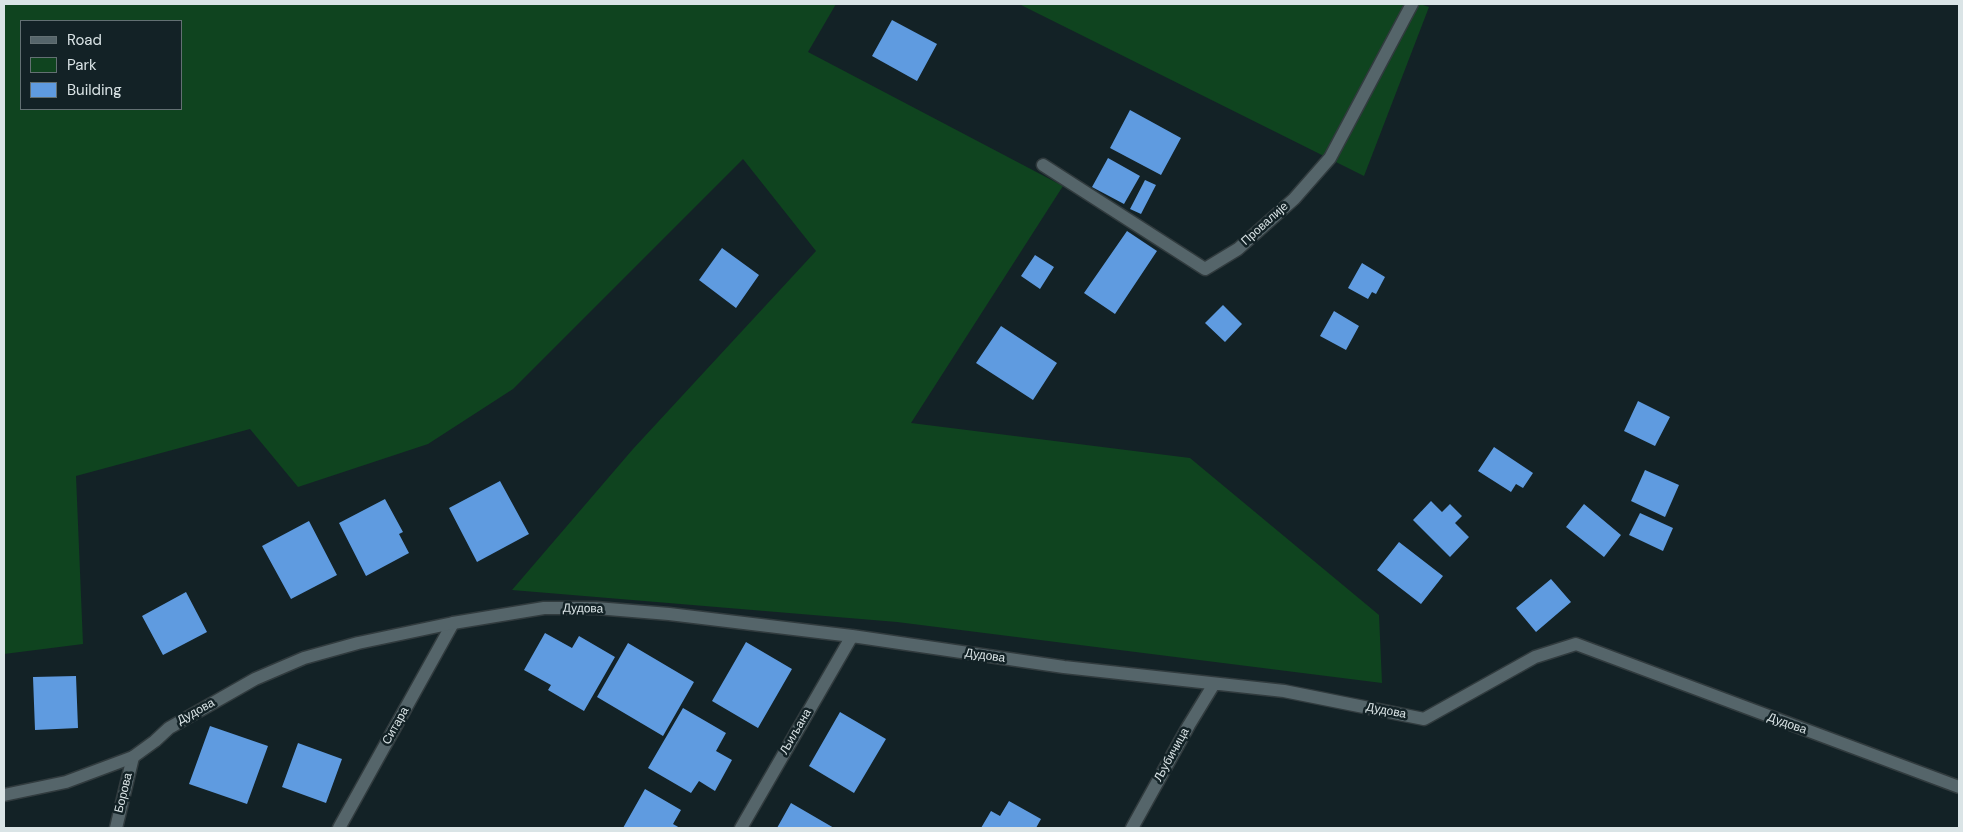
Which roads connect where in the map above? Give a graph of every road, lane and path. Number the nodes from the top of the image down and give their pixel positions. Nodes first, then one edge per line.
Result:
1 (1412, 4) edge
2 (1043, 165) dead end
3 (453, 623) junction
4 (852, 636) junction
5 (1214, 684) junction
6 (133, 758) junction
7 (1959, 787) edge
8 (4, 795) edge
9 (116, 828) edge
10 (339, 828) edge
11 (741, 828) edge
12 (1132, 828) edge

1 - 2 street, Провалије
3 - 4 street, Дудова
3 - 6 street, Дудова
3 - 10 street, Ситара
4 - 5 street, Дудова
4 - 11 street, Љиљана
5 - 7 street, Дудова
5 - 12 street, Љубичица
6 - 8 street, Дудова
6 - 9 street, Борова

